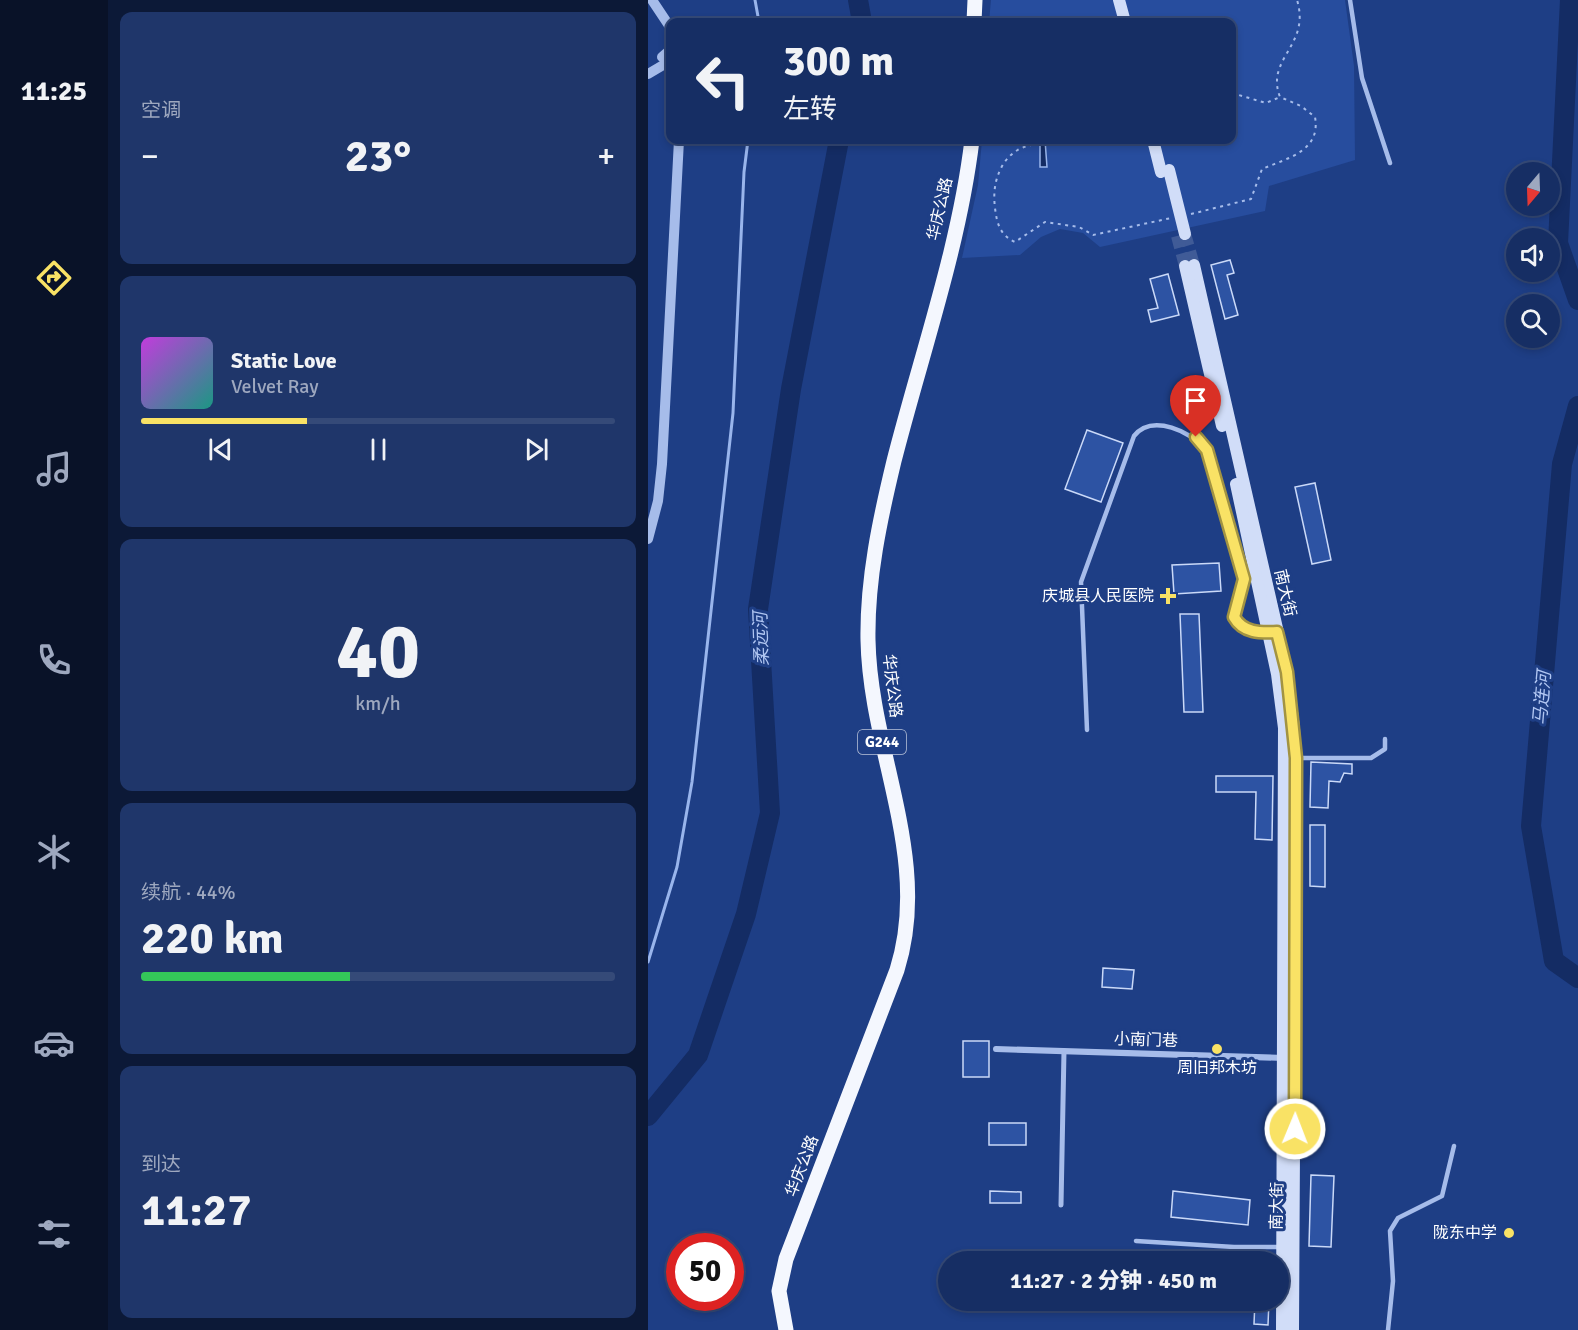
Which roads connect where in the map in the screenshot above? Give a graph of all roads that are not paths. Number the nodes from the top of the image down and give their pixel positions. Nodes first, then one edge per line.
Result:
1 (652, 0) edge
2 (660, 0) edge
3 (975, 0) edge
4 (981, 0) edge
5 (1119, 0) edge
6 (1128, 0) edge
7 (1350, 0) edge
8 (668, 18) edge
9 (670, 18) edge
10 (974, 18) edge
11 (980, 18) edge
12 (1128, 18) edge
13 (1130, 18) edge
14 (666, 56) edge
15 (666, 57) edge
16 (648, 65) edge
17 (666, 72) edge
18 (648, 74) edge
19 (675, 144) edge
20 (679, 144) edge
21 (967, 144) edge
22 (968, 144) edge
23 (1155, 144) edge
24 (1162, 144) edge
25 (1390, 163) dead end
26 (1165, 171) junction
27 (1181, 235) tunnel mouth
28 (1189, 266) tunnel mouth
29 (658, 501) junction
30 (648, 539) edge
31 (1273, 632) junction
32 (1087, 730) dead end
33 (1385, 739) dead end
34 (1296, 758) junction
35 (996, 1049) dead end
36 (1064, 1051) junction
37 (1290, 1058) junction
38 (1454, 1146) dead end
39 (1061, 1205) dead end
40 (1136, 1241) dead end
41 (1288, 1247) junction
42 (780, 1330) edge
43 (786, 1330) edge
44 (1282, 1330) edge
45 (1293, 1330) edge
46 (1388, 1330) edge

1 - 8 street
2 - 9 street
3 - 10 highway
4 - 11 highway
5 - 12 main road
6 - 13 main road
7 - 25 lane
14 - 16 street
15 - 18 street
17 - 18 street
19 - 29 street
20 - 29 street
21 - 42 highway, 华庆公路 / G244
22 - 43 highway, 华庆公路 / G244
23 - 26 main road
24 - 26 main road
26 - 27 main road
28 - 31 main road, 南大街
29 - 30 street
31 - 32 lane
31 - 34 main road, 南大街
31 - 37 main road, 南大街
33 - 34 lane
34 - 37 main road, 南大街
35 - 36 street, 小南门巷
36 - 37 street, 小南门巷
36 - 39 street
37 - 41 main road, 南大街
38 - 46 lane
40 - 41 lane
41 - 44 main road, 南大街
41 - 45 main road, 南大街

